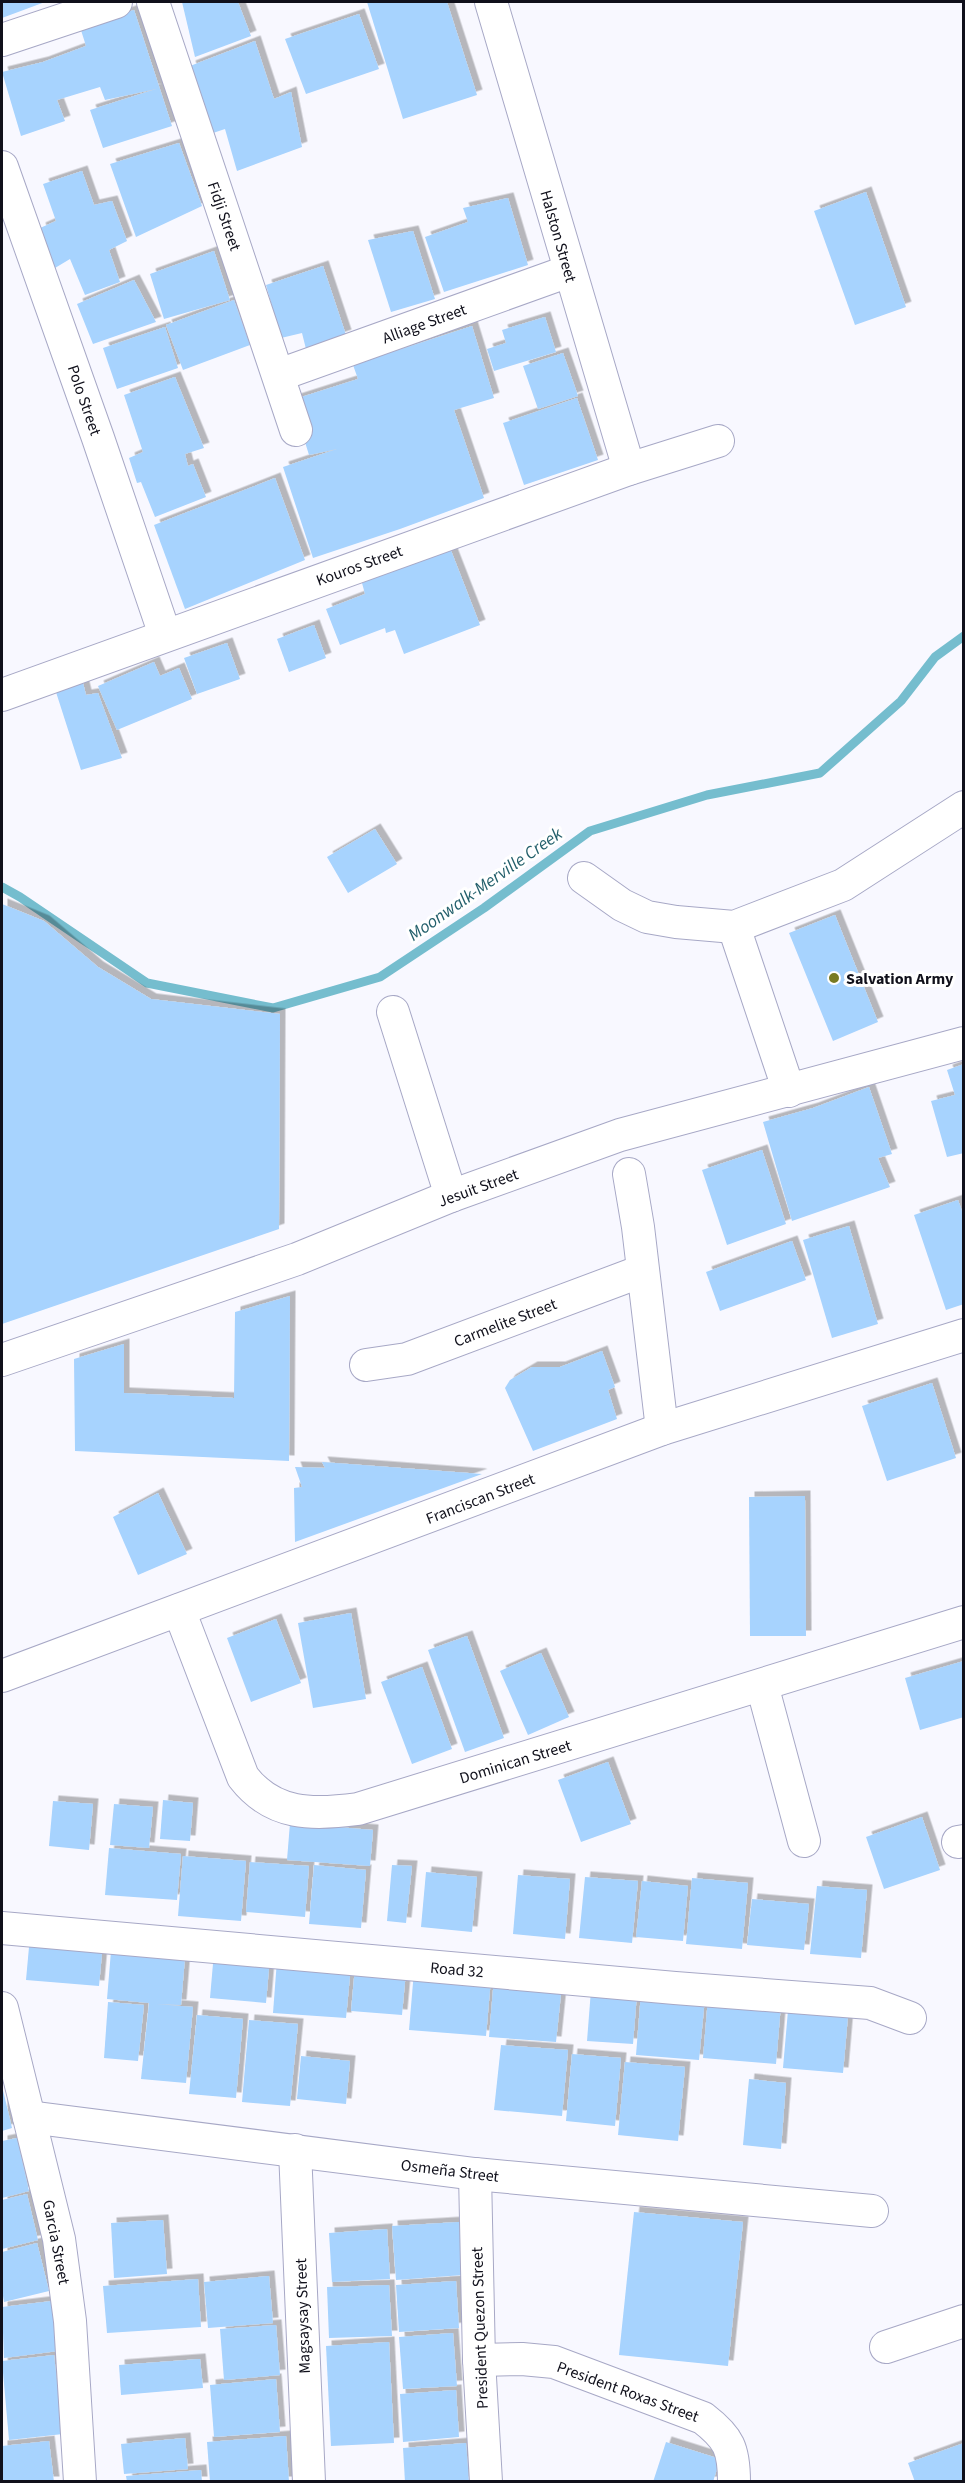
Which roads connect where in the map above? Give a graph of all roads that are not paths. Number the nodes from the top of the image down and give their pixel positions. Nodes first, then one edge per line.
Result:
1 (116, 2) edge
2 (153, 2) edge
3 (491, 2) edge
4 (2, 40) edge
5 (2, 168) edge
6 (569, 271) junction
7 (279, 375) junction
8 (297, 430) dead end
9 (718, 441) dead end
10 (629, 470) junction
11 (165, 634) junction
12 (2, 694) edge
13 (963, 807) edge
14 (584, 878) dead end
15 (734, 927) junction
16 (393, 1012) dead end
17 (963, 1043) edge
18 (789, 1091) junction
19 (629, 1174) dead end
20 (451, 1196) junction
21 (642, 1271) junction
22 (963, 1335) edge
23 (2, 1360) edge
24 (366, 1365) dead end
25 (663, 1430) junction
26 (179, 1611) junction
27 (963, 1622) edge
28 (2, 1676) edge
29 (762, 1685) junction
30 (804, 1841) dead end
31 (2, 1928) edge
32 (2, 2007) edge
33 (910, 2018) dead end
34 (29, 2117) junction
35 (295, 2150) junction
36 (475, 2174) junction
37 (872, 2211) dead end
38 (963, 2321) edge
39 (886, 2347) dead end
40 (479, 2360) junction
41 (81, 2481) edge
42 (309, 2481) edge
43 (486, 2481) edge
44 (734, 2481) edge

1 - 4 street
2 - 7 street, Fidji Street
3 - 6 street, Halston Street
5 - 11 street, Polo Street
6 - 7 street, Alliage Street
6 - 10 street, Halston Street
7 - 8 street, Fidji Street
9 - 10 street, Kouros Street
10 - 11 street, Kouros Street
11 - 12 street, Kouros Street
13 - 15 street
14 - 15 street
15 - 18 street
16 - 20 street
17 - 18 street, Jesuit Street
18 - 20 street, Jesuit Street
19 - 21 street
20 - 23 street, Jesuit Street
21 - 24 street, Carmelite Street
21 - 25 street
22 - 25 street, Franciscan Street
25 - 26 street, Franciscan Street
26 - 28 street, Franciscan Street
26 - 29 street, Dominican Street
27 - 29 street, Dominican Street
29 - 30 street
31 - 33 street, Road 32
32 - 34 street, Garcia Street
34 - 35 street, Osmeña Street
34 - 41 street, Garcia Street
35 - 36 street, Osmeña Street
35 - 42 street, Magsaysay Street
36 - 37 street, Osmeña Street
36 - 40 street, President Quezon Street
38 - 39 street
40 - 43 street, President Quezon Street
40 - 44 street, President Roxas Street

